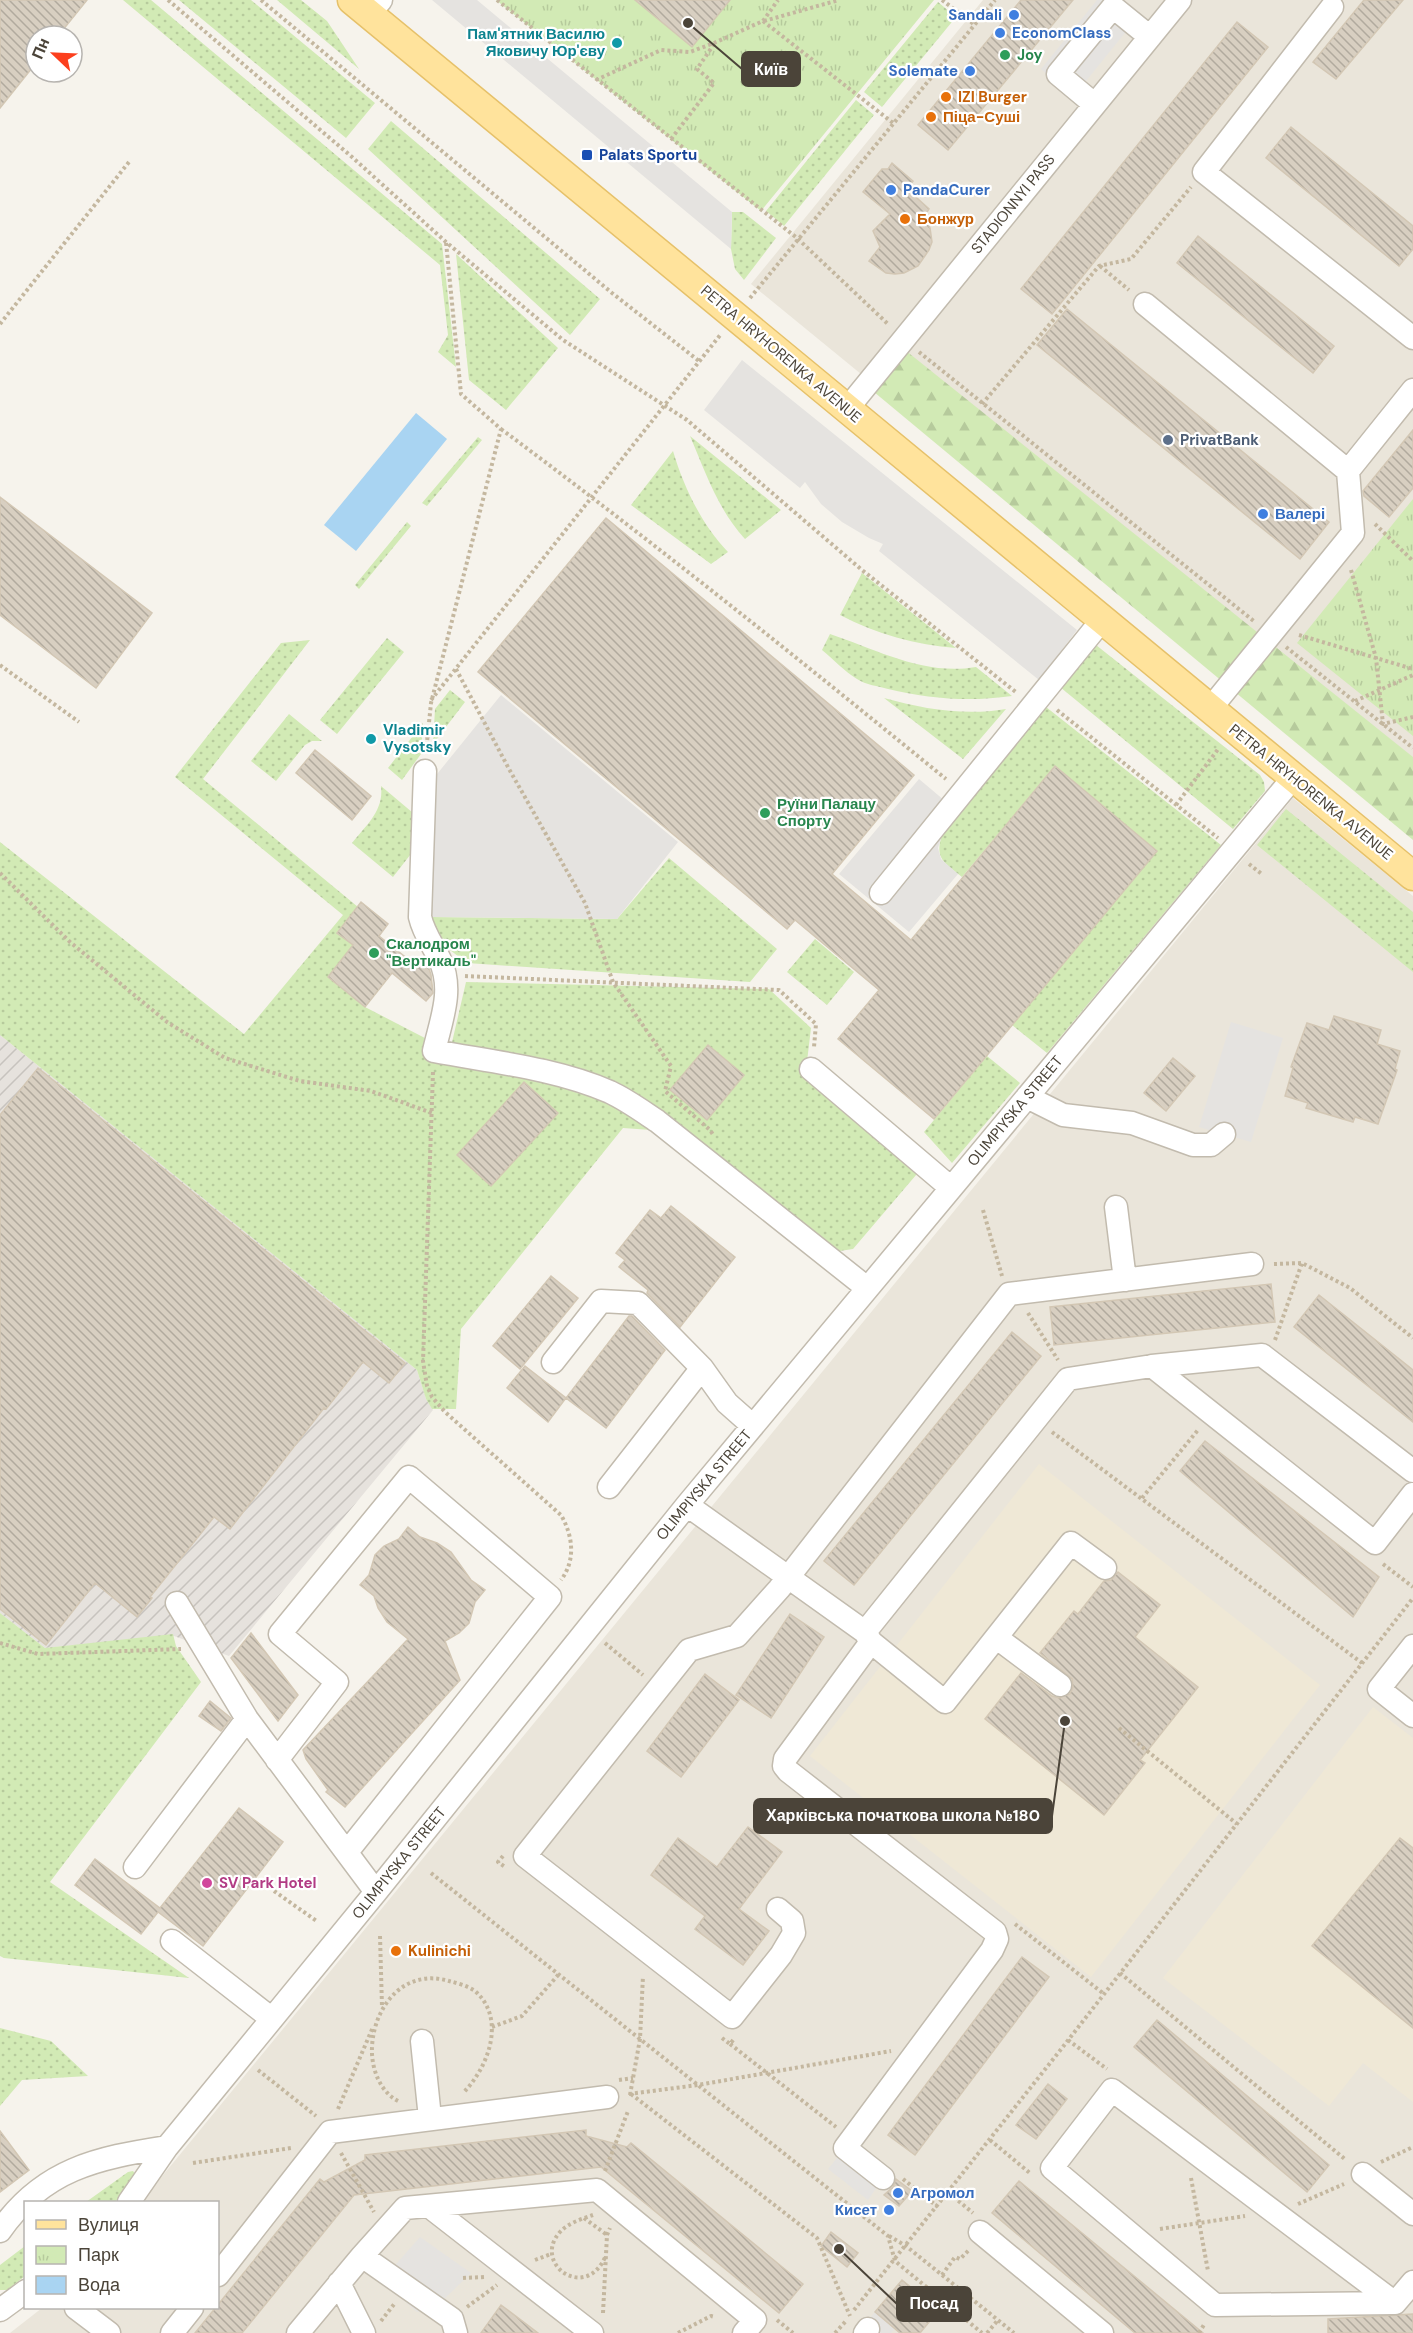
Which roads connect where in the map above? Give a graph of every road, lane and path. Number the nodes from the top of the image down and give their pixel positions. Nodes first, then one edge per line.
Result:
1 (168, 0) edge
2 (261, 0) edge
3 (497, 0) edge
4 (778, 0) edge
5 (839, 0) edge
6 (942, 0) edge
7 (995, 0) edge
8 (1180, 0) edge
9 (1331, 2) edge
10 (367, 5) edge
11 (763, 21) junction
12 (975, 25) junction
13 (1150, 37) junction
14 (714, 43) junction
15 (596, 80) junction
16 (1094, 104) junction
17 (893, 123) junction
18 (671, 140) junction
19 (129, 162) dead end
20 (1204, 172) junction
21 (796, 238) junction
22 (446, 242) junction
23 (1099, 266) junction
24 (1145, 304) joint
25 (735, 316) junction
26 (0, 324) edge
27 (1413, 338) edge
28 (904, 339) junction
29 (699, 362) junction
30 (1413, 390) edge
31 (982, 404) junction
32 (665, 405) junction
33 (847, 409) junction
34 (501, 429) junction
35 (1348, 471) junction
36 (592, 497) junction
37 (1351, 500) junction
38 (1344, 544) junction
39 (1413, 561) edge
40 (1102, 620) junction
41 (1273, 631) junction
42 (1376, 658) junction
43 (0, 665) edge
44 (456, 669) junction
45 (1413, 669) edge
46 (1413, 675) edge
47 (1380, 690) junction
48 (1040, 696) junction
49 (431, 700) junction
50 (1355, 701) junction
51 (1210, 709) junction
52 (1413, 717) edge
53 (79, 722) dead end
54 (1383, 724) junction
55 (1223, 743) dead end
56 (1413, 748) edge
57 (425, 771) joint
58 (1293, 778) junction
59 (951, 783) dead end
60 (1176, 805) junction
61 (1208, 830) dead end
62 (0, 873) edge
63 (1413, 876) edge
64 (881, 893) dead end
65 (446, 975) junction
66 (613, 982) junction
67 (434, 1051) junction
68 (811, 1069) joint
69 (1027, 1097) junction
70 (432, 1113) junction
71 (1224, 1134) dead end
72 (715, 1139) dead end
73 (951, 1188) junction
74 (1116, 1207) dead end
75 (983, 1210) dead end
76 (1302, 1263) junction
77 (1252, 1264) joint
78 (1002, 1276) dead end
79 (1125, 1280) junction
80 (867, 1288) junction
81 (1413, 1338) edge
82 (1273, 1346) dead end
83 (553, 1362) dead end
84 (1152, 1365) junction
85 (702, 1368) junction
86 (1035, 1419) junction
87 (1203, 1424) dead end
88 (753, 1426) junction
89 (1413, 1471) edge
90 (609, 1487) dead end
91 (1413, 1494) edge
92 (1142, 1498) junction
93 (687, 1505) junction
94 (1376, 1559) dead end
95 (1106, 1568) dead end
96 (788, 1578) junction
97 (1413, 1587) edge
98 (550, 1597) junction
99 (1413, 1598) edge
100 (177, 1603) dead end
101 (868, 1637) junction
102 (997, 1638) junction
103 (0, 1643) edge
104 (1413, 1646) edge
105 (205, 1649) junction
106 (614, 1651) dead end
107 (1363, 1662) junction
108 (644, 1676) dead end
109 (1060, 1685) dead end
110 (1413, 1716) edge
111 (248, 1719) junction
112 (1119, 1728) dead end
113 (277, 1760) junction
114 (1237, 1824) junction
115 (347, 1852) junction
116 (135, 1867) dead end
117 (431, 1873) dead end
118 (274, 1891) dead end
119 (376, 1892) junction
120 (778, 1909) dead end
121 (318, 1922) dead end
122 (1026, 1932) dead end
123 (380, 1936) dead end
124 (172, 1941) dead end
125 (1018, 1941) dead end
126 (1120, 1973) junction
127 (559, 1974) junction
128 (272, 2019) junction
129 (492, 2027) dead end
130 (640, 2039) junction
131 (422, 2041) dead end
132 (730, 2044) dead end
133 (921, 2046) junction
134 (767, 2073) junction
135 (265, 2075) dead end
136 (698, 2085) junction
137 (630, 2094) junction
138 (612, 2105) junction
139 (628, 2111) junction
140 (336, 2115) dead end
141 (430, 2118) junction
142 (320, 2120) dead end
143 (851, 2139) junction
144 (336, 2145) dead end
145 (167, 2147) junction
146 (300, 2147) dead end
147 (193, 2163) dead end
148 (1190, 2171) dead end
149 (1363, 2174) joint
150 (892, 2178) joint
151 (597, 2190) junction
152 (26, 2201) edge
153 (130, 2201) edge
154 (24, 2203) edge
155 (430, 2207) junction
156 (938, 2207) junction
157 (1275, 2212) junction
158 (376, 2214) dead end
159 (1413, 2214) edge
160 (594, 2215) dead end
161 (584, 2218) junction
162 (614, 2219) dead end
163 (1200, 2223) junction
164 (0, 2231) edge
165 (980, 2232) dead end
166 (1130, 2234) junction
167 (607, 2235) junction
168 (888, 2236) junction
169 (906, 2246) junction
170 (606, 2255) junction
171 (362, 2256) junction
172 (895, 2261) junction
173 (219, 2274) edge
174 (1413, 2282) edge
175 (339, 2283) junction
176 (500, 2284) dead end
177 (24, 2292) edge
178 (399, 2297) dead end
179 (1395, 2303) junction
180 (1215, 2305) junction
181 (79, 2309) edge
182 (190, 2309) edge
183 (0, 2310) edge
184 (850, 2316) junction
185 (723, 2318) dead end
186 (998, 2320) junction
187 (454, 2326) edge
188 (597, 2326) edge
189 (371, 2328) edge
190 (109, 2333) edge
191 (172, 2333) edge
192 (298, 2333) edge
193 (678, 2333) edge
194 (744, 2333) edge
195 (835, 2333) edge
196 (982, 2333) edge
197 (987, 2333) edge
198 (1014, 2333) edge
199 (1102, 2333) edge

1 - 22 path
2 - 29 path
3 - 15 path
4 - 11 path
5 - 11 path
6 - 12 path
7 - 12 path
8 - 13 street, STADIONNYI PASS
9 - 20 street
10 - 25 main road, PETRA HRYHORENKA AVENUE
11 - 14 path
11 - 17 path
12 - 17 path
13 - 16 street, STADIONNYI PASS
13 - 16 street
14 - 15 path
14 - 18 path
15 - 18 path
16 - 28 street, STADIONNYI PASS
17 - 21 path
18 - 21 path
19 - 26 path
20 - 23 path
20 - 27 street
21 - 25 path
21 - 28 path
22 - 32 path
22 - 34 path
23 - 24 path
23 - 31 path
24 - 35 street
25 - 29 path
25 - 33 main road, PETRA HRYHORENKA AVENUE
28 - 31 path
28 - 33 street, STADIONNYI PASS
29 - 32 path
30 - 35 street
31 - 41 path
32 - 36 path
32 - 48 path
33 - 40 main road, PETRA HRYHORENKA AVENUE
34 - 36 path
34 - 49 path
35 - 37 street
36 - 44 path
36 - 59 path
37 - 38 street
37 - 39 path
38 - 41 street
38 - 42 path
40 - 48 street
40 - 51 main road, PETRA HRYHORENKA AVENUE
41 - 42 path
41 - 50 path
41 - 51 street
42 - 45 path
42 - 47 path
43 - 53 path
44 - 49 path
44 - 66 path
46 - 47 path
47 - 50 path
47 - 54 path
48 - 60 path
48 - 64 street
49 - 57 path
50 - 54 path
51 - 58 main road, PETRA HRYHORENKA АVENUE
52 - 54 path
54 - 56 path
55 - 60 path
57 - 65 street
58 - 63 main road, PETRA HRYHORENKA АVENUE
58 - 69 street, OLIMPIYSKA STREET
60 - 61 path
62 - 70 path
65 - 66 path
65 - 67 street
66 - 68 path
66 - 72 path
67 - 70 path
67 - 80 street
68 - 73 street
69 - 71 street
69 - 73 street, OLIMPIYSKA STREET
70 - 98 path
73 - 80 street, OLIMPIYSKA STREET
74 - 79 street
75 - 78 path
76 - 77 path
76 - 81 path
76 - 82 path
77 - 79 street
79 - 96 street
80 - 88 street, OLIMPIYSKA STREET
83 - 85 street
84 - 86 street
84 - 89 street
84 - 91 street
85 - 88 street
85 - 90 street
86 - 92 path
86 - 101 street
87 - 92 path
88 - 93 street, OLIMPIYSKA STREET
92 - 107 path
93 - 96 street
93 - 119 street, OLIMPIYSKA STREET
94 - 97 path
95 - 102 street
96 - 101 street
96 - 120 street
98 - 113 street
98 - 115 street
99 - 107 path
100 - 105 street
101 - 102 street
101 - 133 street
102 - 109 street
103 - 105 path
104 - 110 street
105 - 111 street
106 - 108 path
107 - 114 path
111 - 113 street
111 - 116 street
112 - 114 path
113 - 115 street
114 - 126 path
115 - 119 street
117 - 127 path
118 - 121 path
119 - 128 street, OLIMPIYSKA STREET
122 - 125 path
123 - 140 path
124 - 128 street
126 - 149 path
126 - 156 path
127 - 129 path
127 - 130 path
128 - 145 street, OLIMPIYSKA STREET
130 - 136 path
130 - 137 path
131 - 141 street
132 - 134 path
133 - 134 path
133 - 143 street
134 - 136 path
134 - 143 path
135 - 142 path
136 - 137 path
136 - 168 path
137 - 138 path
137 - 139 path
137 - 184 path
138 - 139 path
138 - 141 street
139 - 151 path
141 - 173 street
143 - 150 street
144 - 158 path
145 - 152 street
145 - 153 street, OLIMPIYSKA STREET
146 - 147 path
148 - 163 path
149 - 159 street
150 - 156 path
151 - 155 street
151 - 194 street
154 - 164 street
155 - 171 street
155 - 188 street
156 - 169 path
157 - 163 path
157 - 166 street
157 - 179 street
160 - 161 path
161 - 167 path
161 - 170 path
162 - 167 path
163 - 166 path
163 - 180 path
165 - 199 street
166 - 180 street
167 - 170 path
168 - 169 path
168 - 172 path
169 - 172 path
169 - 186 path
170 - 188 path
171 - 175 street
171 - 187 street
172 - 184 path
172 - 196 path
174 - 179 street
175 - 189 street
175 - 192 street
176 - 187 path
177 - 183 street
178 - 189 path
179 - 180 street
181 - 190 street
182 - 191 street
184 - 195 path
185 - 193 path
186 - 197 path
186 - 198 path

